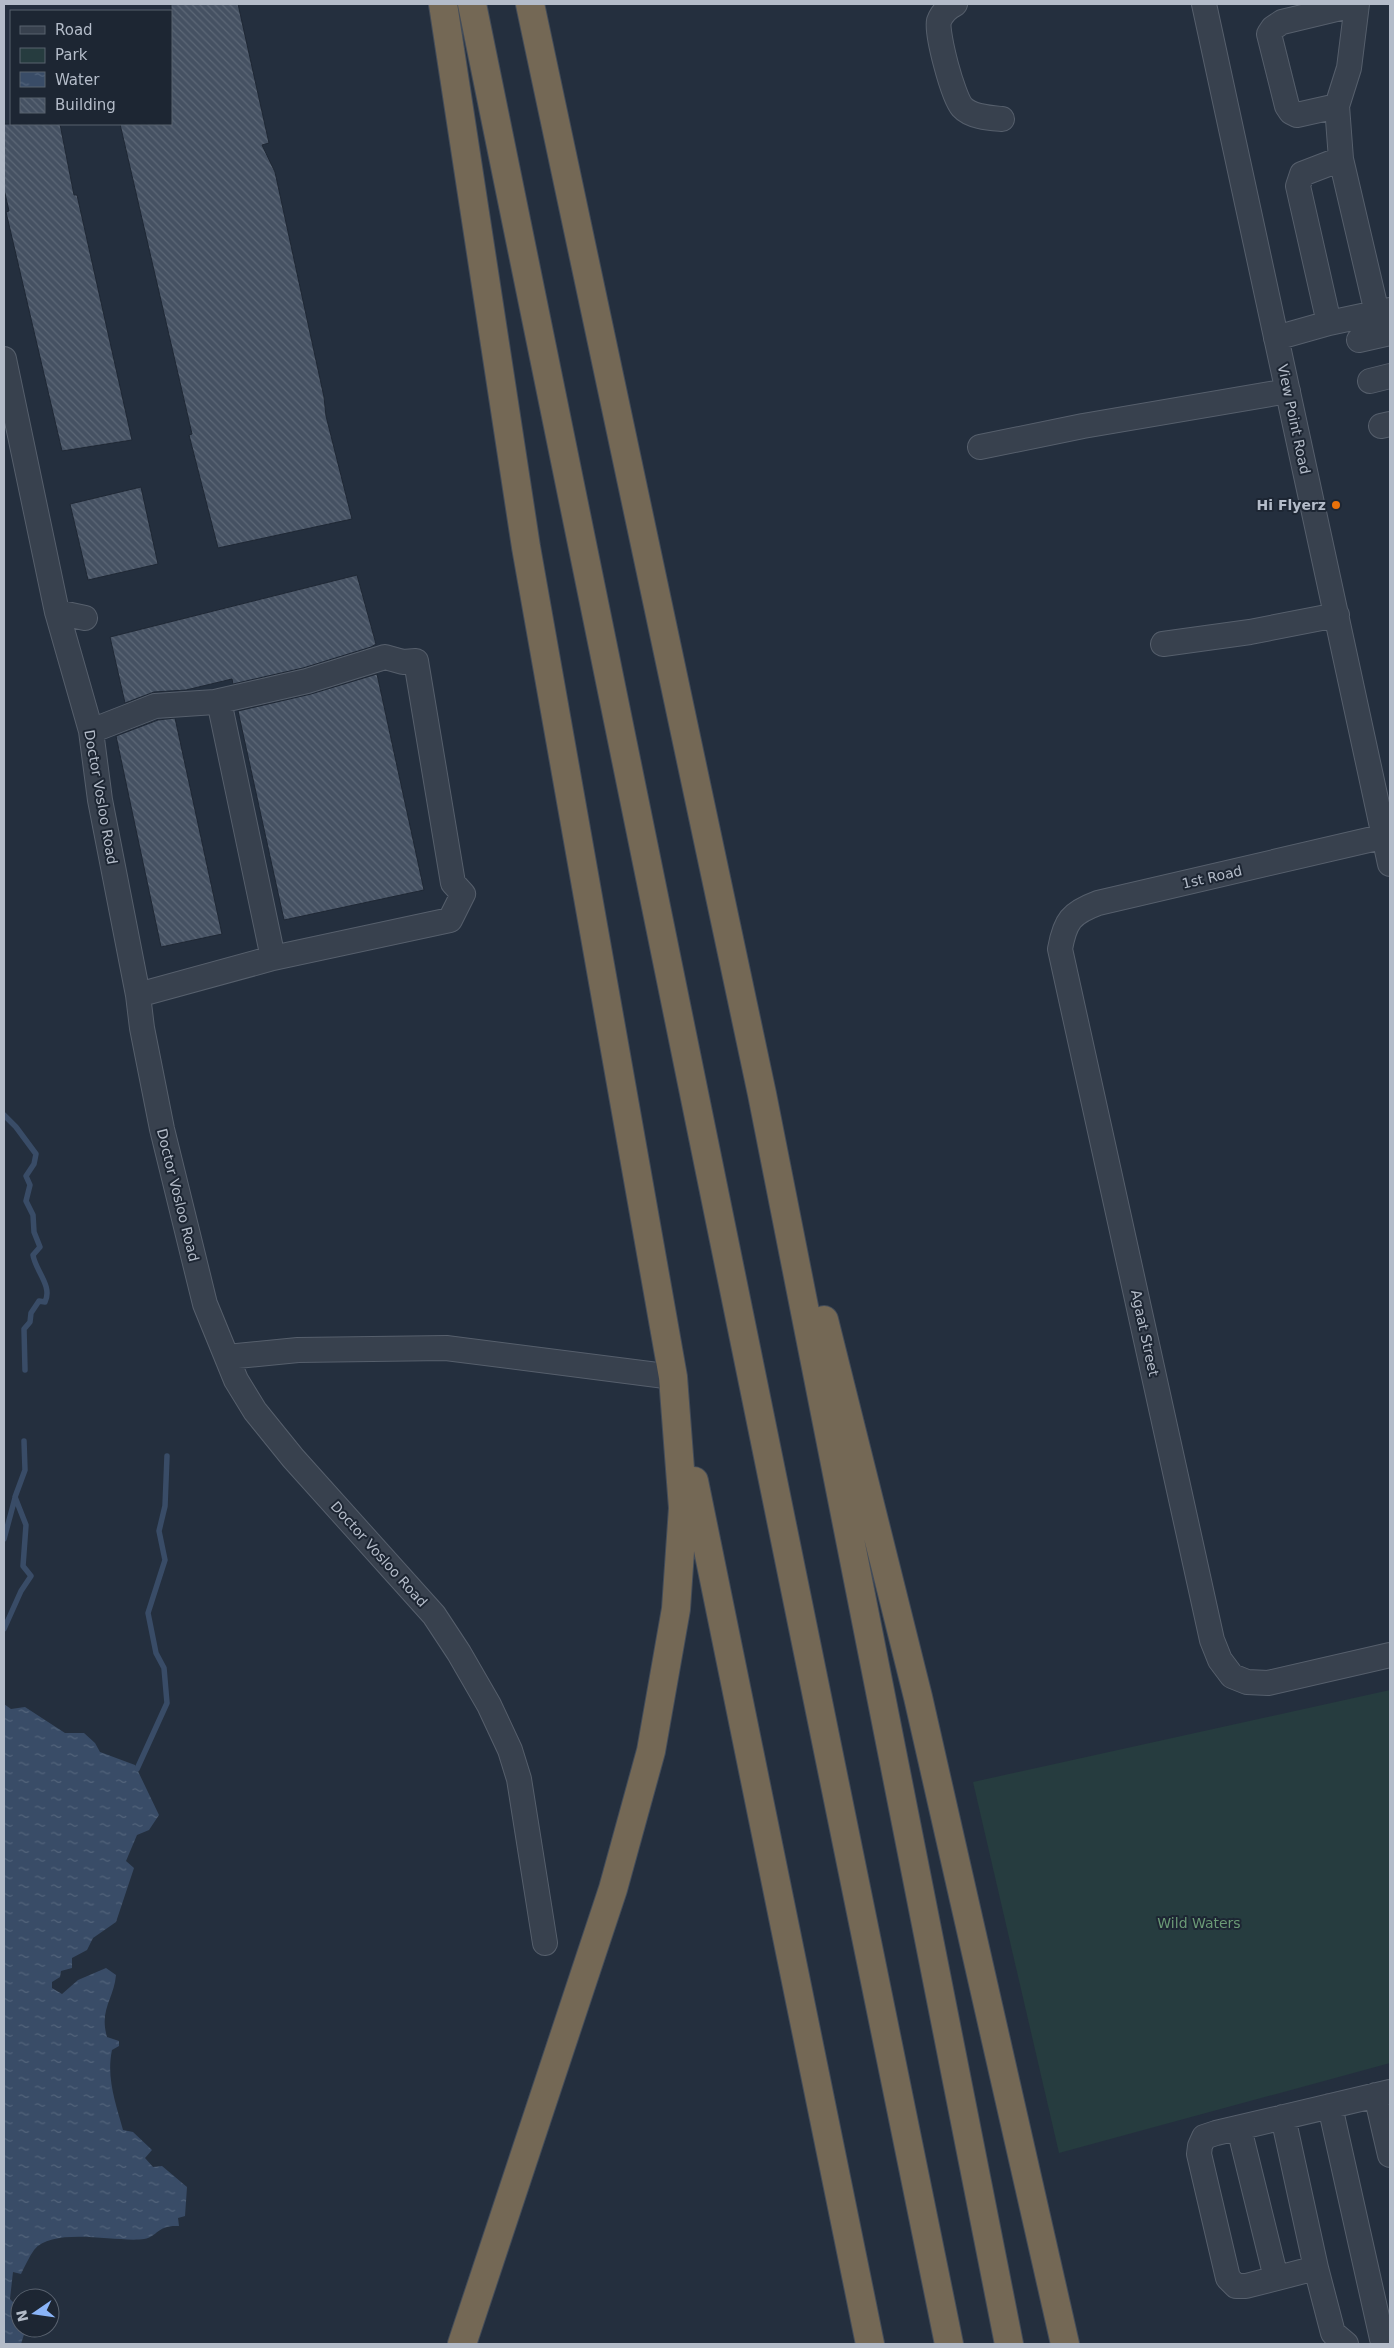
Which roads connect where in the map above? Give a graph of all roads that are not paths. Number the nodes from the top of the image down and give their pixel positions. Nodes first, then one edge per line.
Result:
1 (443, 4) edge
2 (472, 4) edge
3 (530, 4) edge
4 (955, 4) edge
5 (1204, 4) edge
6 (1357, 4) edge
7 (1338, 106) junction
8 (1002, 119) dead end
9 (1342, 159) junction
10 (1383, 312) edge
11 (1330, 323) junction
12 (1390, 333) edge
13 (1276, 338) junction
14 (1359, 340) dead end
15 (4, 360) edge
16 (1288, 390) junction
17 (980, 447) dead end
18 (57, 612) junction
19 (1337, 615) junction
20 (85, 618) dead end
21 (1163, 644) dead end
22 (219, 701) junction
23 (91, 731) junction
24 (1388, 836) edge
25 (1390, 864) edge
26 (1060, 949) joint
27 (273, 958) junction
28 (138, 995) junction
29 (762, 1094) junction
30 (227, 1357) junction
31 (673, 1377) junction
32 (1390, 1655) edge
33 (545, 1943) dead end
34 (1383, 2094) edge
35 (1330, 2106) junction
36 (1283, 2118) junction
37 (1239, 2128) junction
38 (1390, 2155) edge
39 (1316, 2268) junction
40 (1276, 2278) junction
41 (1386, 2338) edge
42 (462, 2344) edge
43 (870, 2344) edge
44 (949, 2344) edge
45 (1009, 2344) edge
46 (1066, 2344) edge
47 (1346, 2344) edge
48 (1358, 2344) edge

1 - 31 highway
2 - 44 highway
3 - 29 highway
4 - 8 street
5 - 13 street, View Point Road
6 - 7 street
6 - 7 street
7 - 9 street
9 - 10 street
9 - 11 street
10 - 11 street
11 - 13 street
12 - 14 street
13 - 16 street, View Point Road
15 - 18 street, Doctor Vosloo Road
16 - 17 street
16 - 19 street, View Point Road
18 - 20 street
18 - 23 street, Doctor Vosloo Road
19 - 21 street
19 - 24 street, View Point Road
22 - 23 street
22 - 27 street
22 - 27 street
23 - 28 street, Doctor Vosloo Road
24 - 25 street, View Point Road
24 - 26 street, 1st Road
26 - 32 street, Agaat Street
27 - 28 street
28 - 30 street, Doctor Vosloo Road
29 - 45 highway
29 - 46 highway
30 - 31 street
30 - 33 street, Doctor Vosloo Road
31 - 42 highway
31 - 43 highway
34 - 35 street
34 - 38 street
35 - 36 street
35 - 41 street
36 - 37 street
36 - 39 street
37 - 40 street
37 - 40 street
39 - 40 street
39 - 47 street
41 - 48 street

